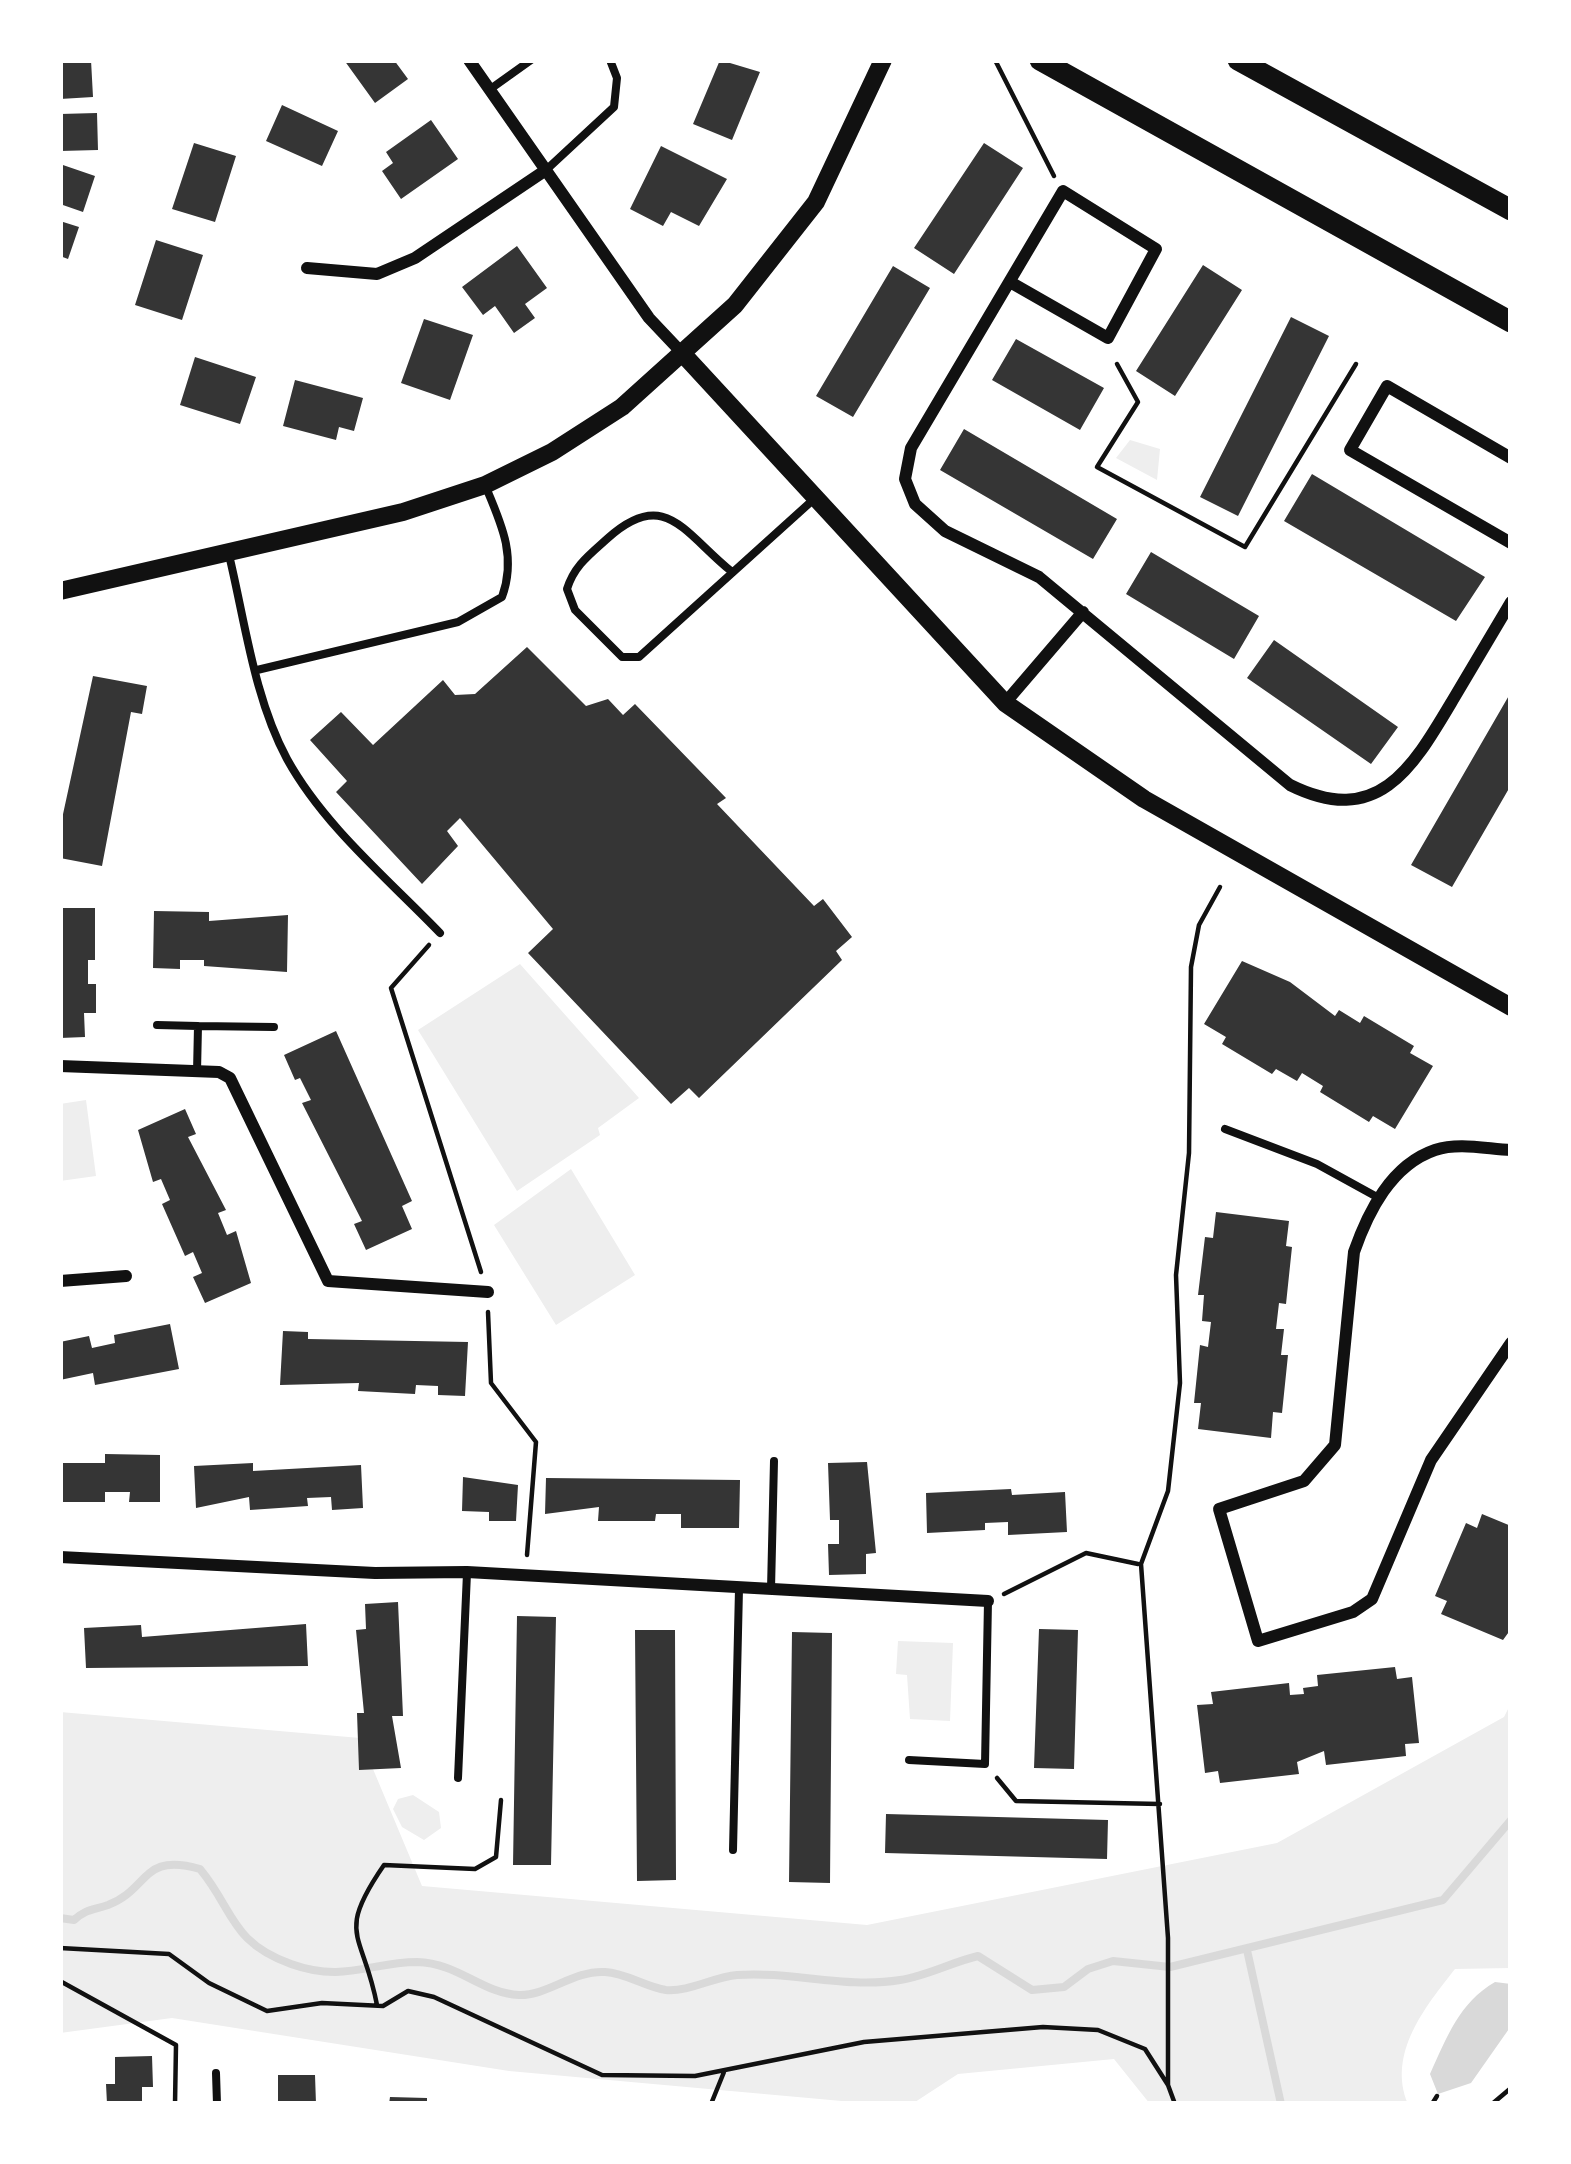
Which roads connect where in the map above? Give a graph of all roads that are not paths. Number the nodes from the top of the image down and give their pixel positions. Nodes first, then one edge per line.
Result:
1 (469, 60) edge
2 (531, 60) edge
3 (610, 60) edge
4 (884, 60) edge
5 (1040, 60) edge
6 (1238, 60) edge
7 (489, 90) junction
8 (544, 172) junction
9 (1511, 210) edge
10 (307, 268) dead end
11 (1010, 282) junction
12 (1511, 322) edge
13 (683, 354) junction
14 (1511, 458) edge
15 (485, 484) junction
16 (814, 499) junction
17 (1511, 543) edge
18 (229, 553) junction
19 (731, 571) junction
20 (60, 591) edge
21 (1511, 602) edge
22 (1083, 612) junction
23 (257, 670) junction
24 (1005, 703) junction
25 (440, 933) road end
26 (1511, 1007) edge
27 (157, 1025) dead end
28 (198, 1026) junction
29 (274, 1027) dead end
30 (60, 1066) edge
31 (197, 1073) junction
32 (1225, 1130) dead end
33 (1511, 1150) edge
34 (1377, 1197) junction
35 (126, 1276) dead end
36 (60, 1282) edge
37 (488, 1292) road end
38 (1511, 1343) edge
39 (774, 1461) dead end
40 (60, 1557) edge
41 (467, 1572) junction
42 (739, 1587) junction
43 (771, 1590) junction
44 (988, 1601) joint
45 (909, 1760) dead end
46 (458, 1778) dead end
47 (734, 1850) dead end
48 (216, 2073) dead end
49 (217, 2104) edge

1 - 7 street
2 - 7 lane
3 - 8 lane
4 - 13 street
5 - 12 main road
6 - 9 main road
7 - 8 street
8 - 10 street
8 - 13 street
11 - 11 street
11 - 22 street
13 - 15 street
13 - 16 street
14 - 17 street
15 - 18 street
15 - 23 lane
16 - 19 lane
16 - 24 street
18 - 20 street
18 - 23 lane
19 - 19 lane
21 - 22 street
22 - 24 street
23 - 25 lane
24 - 26 street
27 - 28 lane
28 - 29 lane
28 - 31 lane
30 - 31 street
31 - 37 street
32 - 34 lane
33 - 34 street
34 - 38 street
35 - 36 street
39 - 43 lane
40 - 41 street
41 - 42 street
41 - 46 lane
42 - 43 street
42 - 47 lane
43 - 44 street
44 - 45 lane
48 - 49 lane

